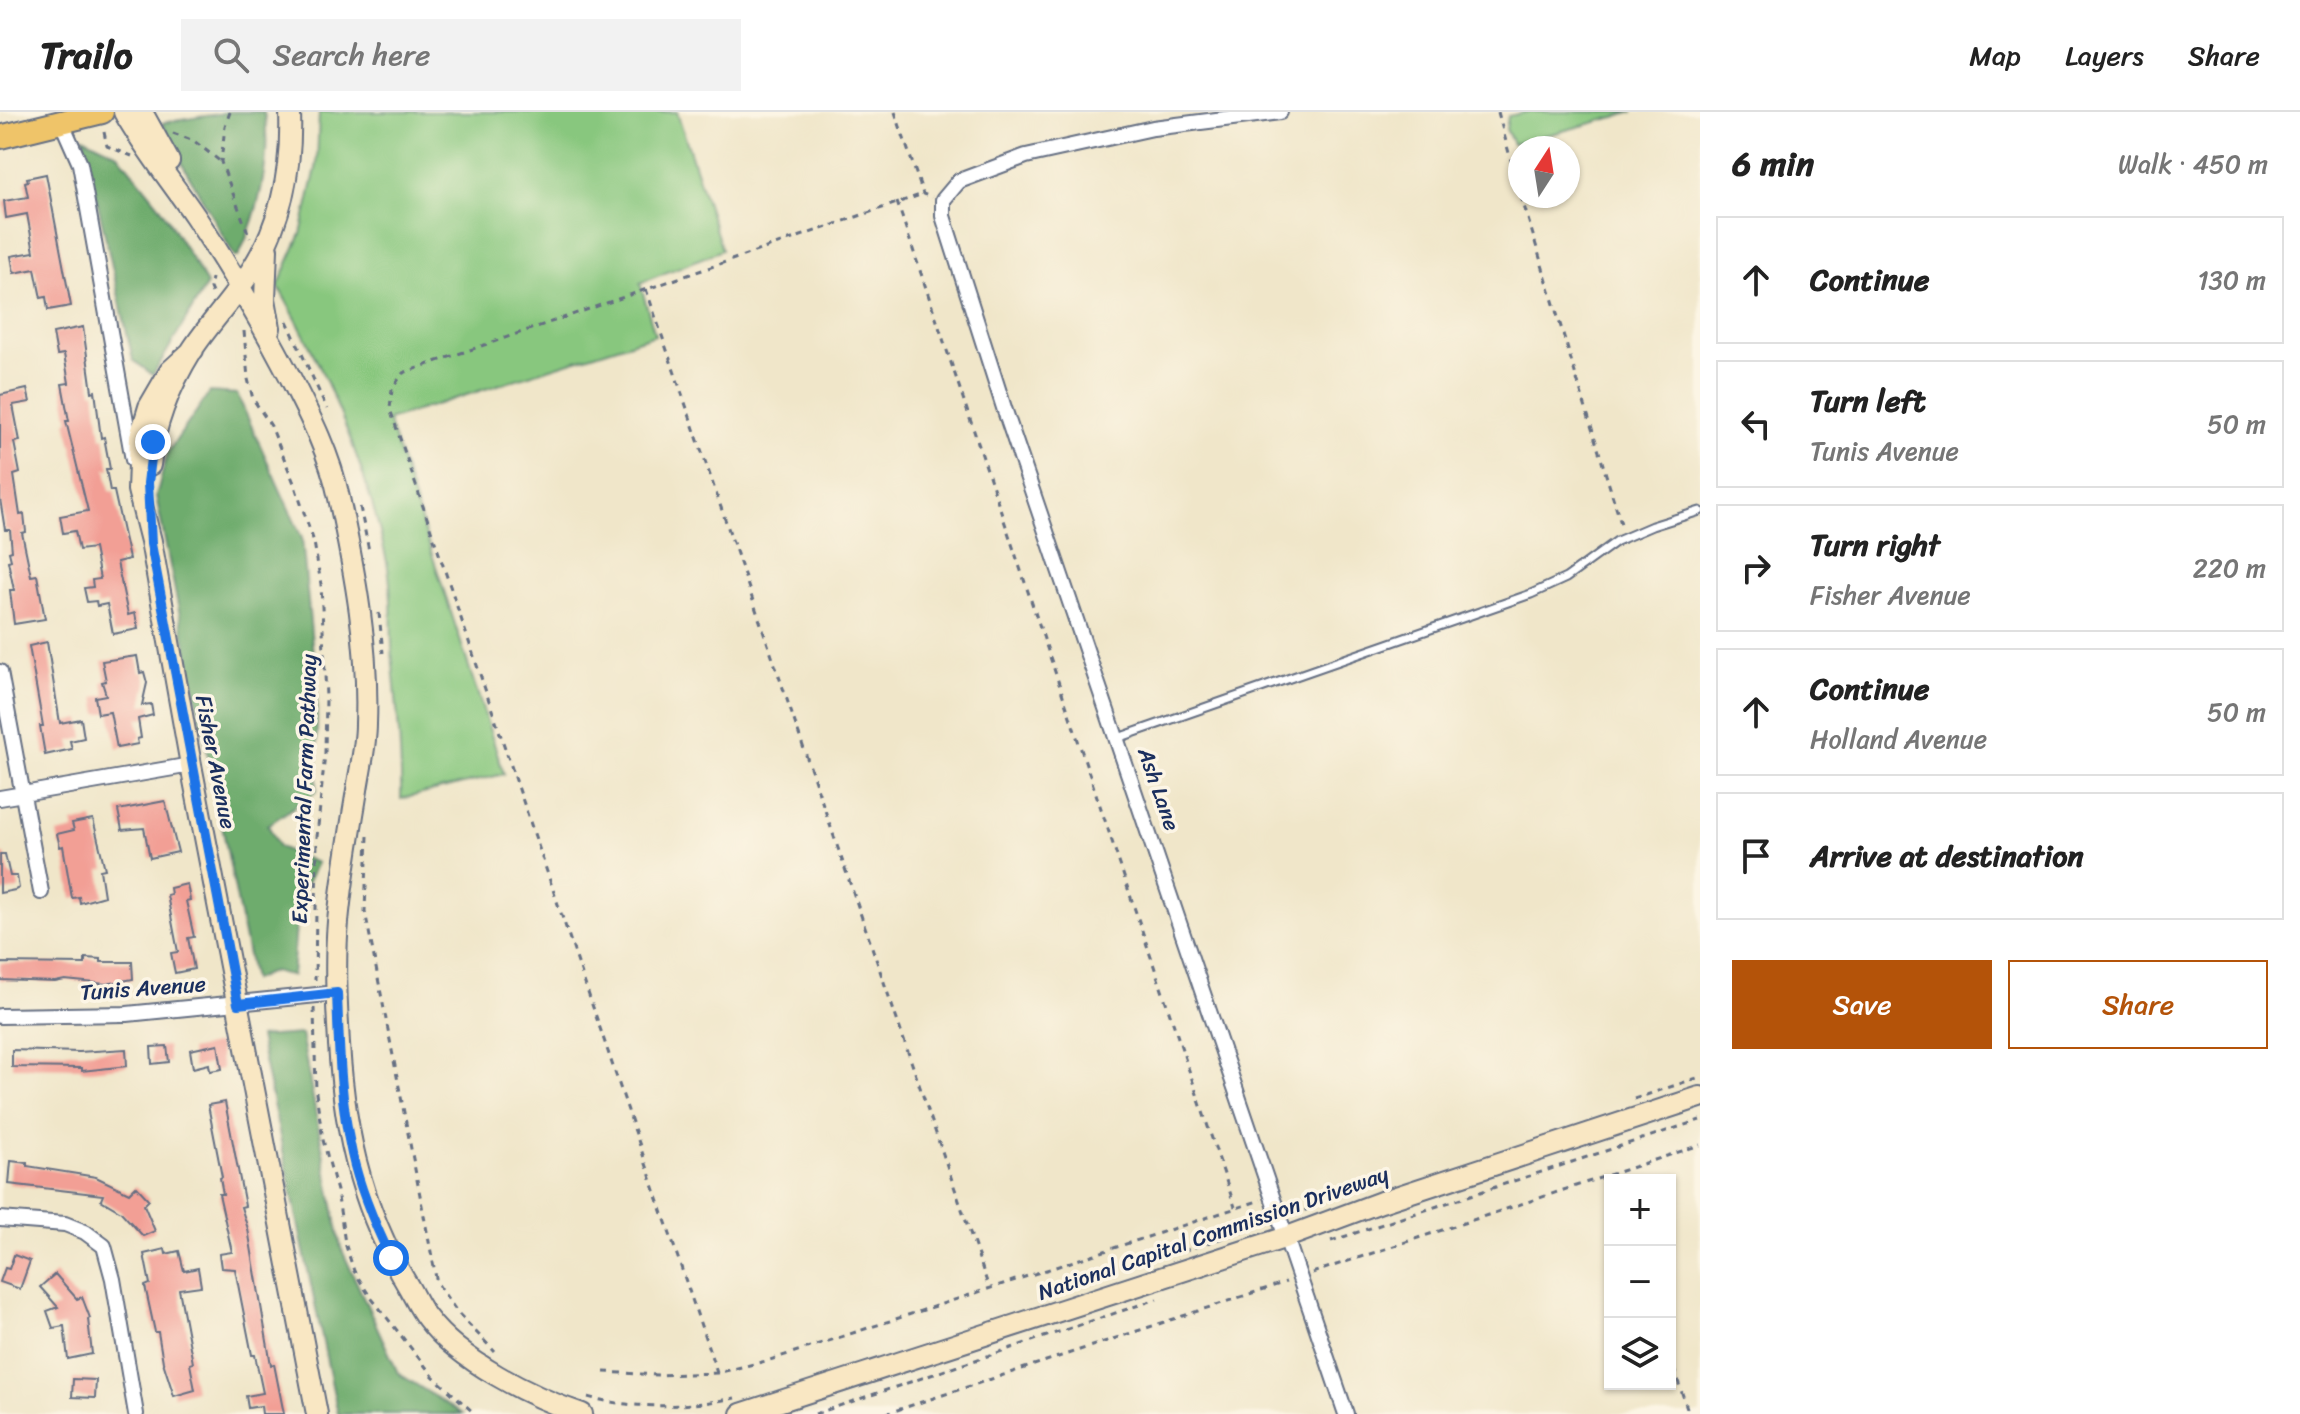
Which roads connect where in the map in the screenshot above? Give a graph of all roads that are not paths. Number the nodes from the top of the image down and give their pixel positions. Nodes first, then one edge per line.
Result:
1 (102, 112) edge
2 (124, 112) edge
3 (142, 112) edge
4 (290, 112) edge
5 (1280, 112) edge
6 (61, 121) junction
7 (0, 137) edge
8 (193, 214) junction
9 (259, 240) junction
10 (240, 287) junction
11 (272, 343) junction
12 (193, 350) junction
13 (138, 490) junction
14 (1700, 511) edge
15 (151, 541) junction
16 (0, 672) edge
17 (1118, 738) junction
18 (191, 765) junction
19 (24, 794) junction
20 (0, 798) edge
21 (41, 892) dead end
22 (337, 993) junction
23 (238, 1004) junction
24 (0, 1016) edge
25 (1700, 1097) edge
26 (0, 1219) edge
27 (1284, 1228) junction
28 (743, 1405) edge
29 (136, 1414) edge
30 (317, 1414) edge
31 (582, 1414) edge
32 (1346, 1414) edge

1 - 6 main road
2 - 8 street
3 - 8 street
4 - 9 street
5 - 17 street, Ash Lane
6 - 7 main road
6 - 13 street, Fisher Avenue
8 - 10 street
9 - 10 street
9 - 11 street
10 - 11 street
10 - 12 street
11 - 22 street
12 - 13 street
12 - 15 street
13 - 15 street, Fisher Avenue
14 - 17 lane
15 - 18 street, Fisher Avenue
16 - 19 street
17 - 27 street, Ash Lane
18 - 19 street
18 - 23 street, Fisher Avenue
19 - 20 street
19 - 21 street
22 - 23 street, Tunis Avenue
22 - 31 street
23 - 24 street, Tunis Avenue
23 - 30 street, Fisher Avenue
25 - 27 street, National Capital Commission Driveway
26 - 29 street
27 - 28 street, National Capital Commission Driveway
27 - 32 street, Ash Lane

